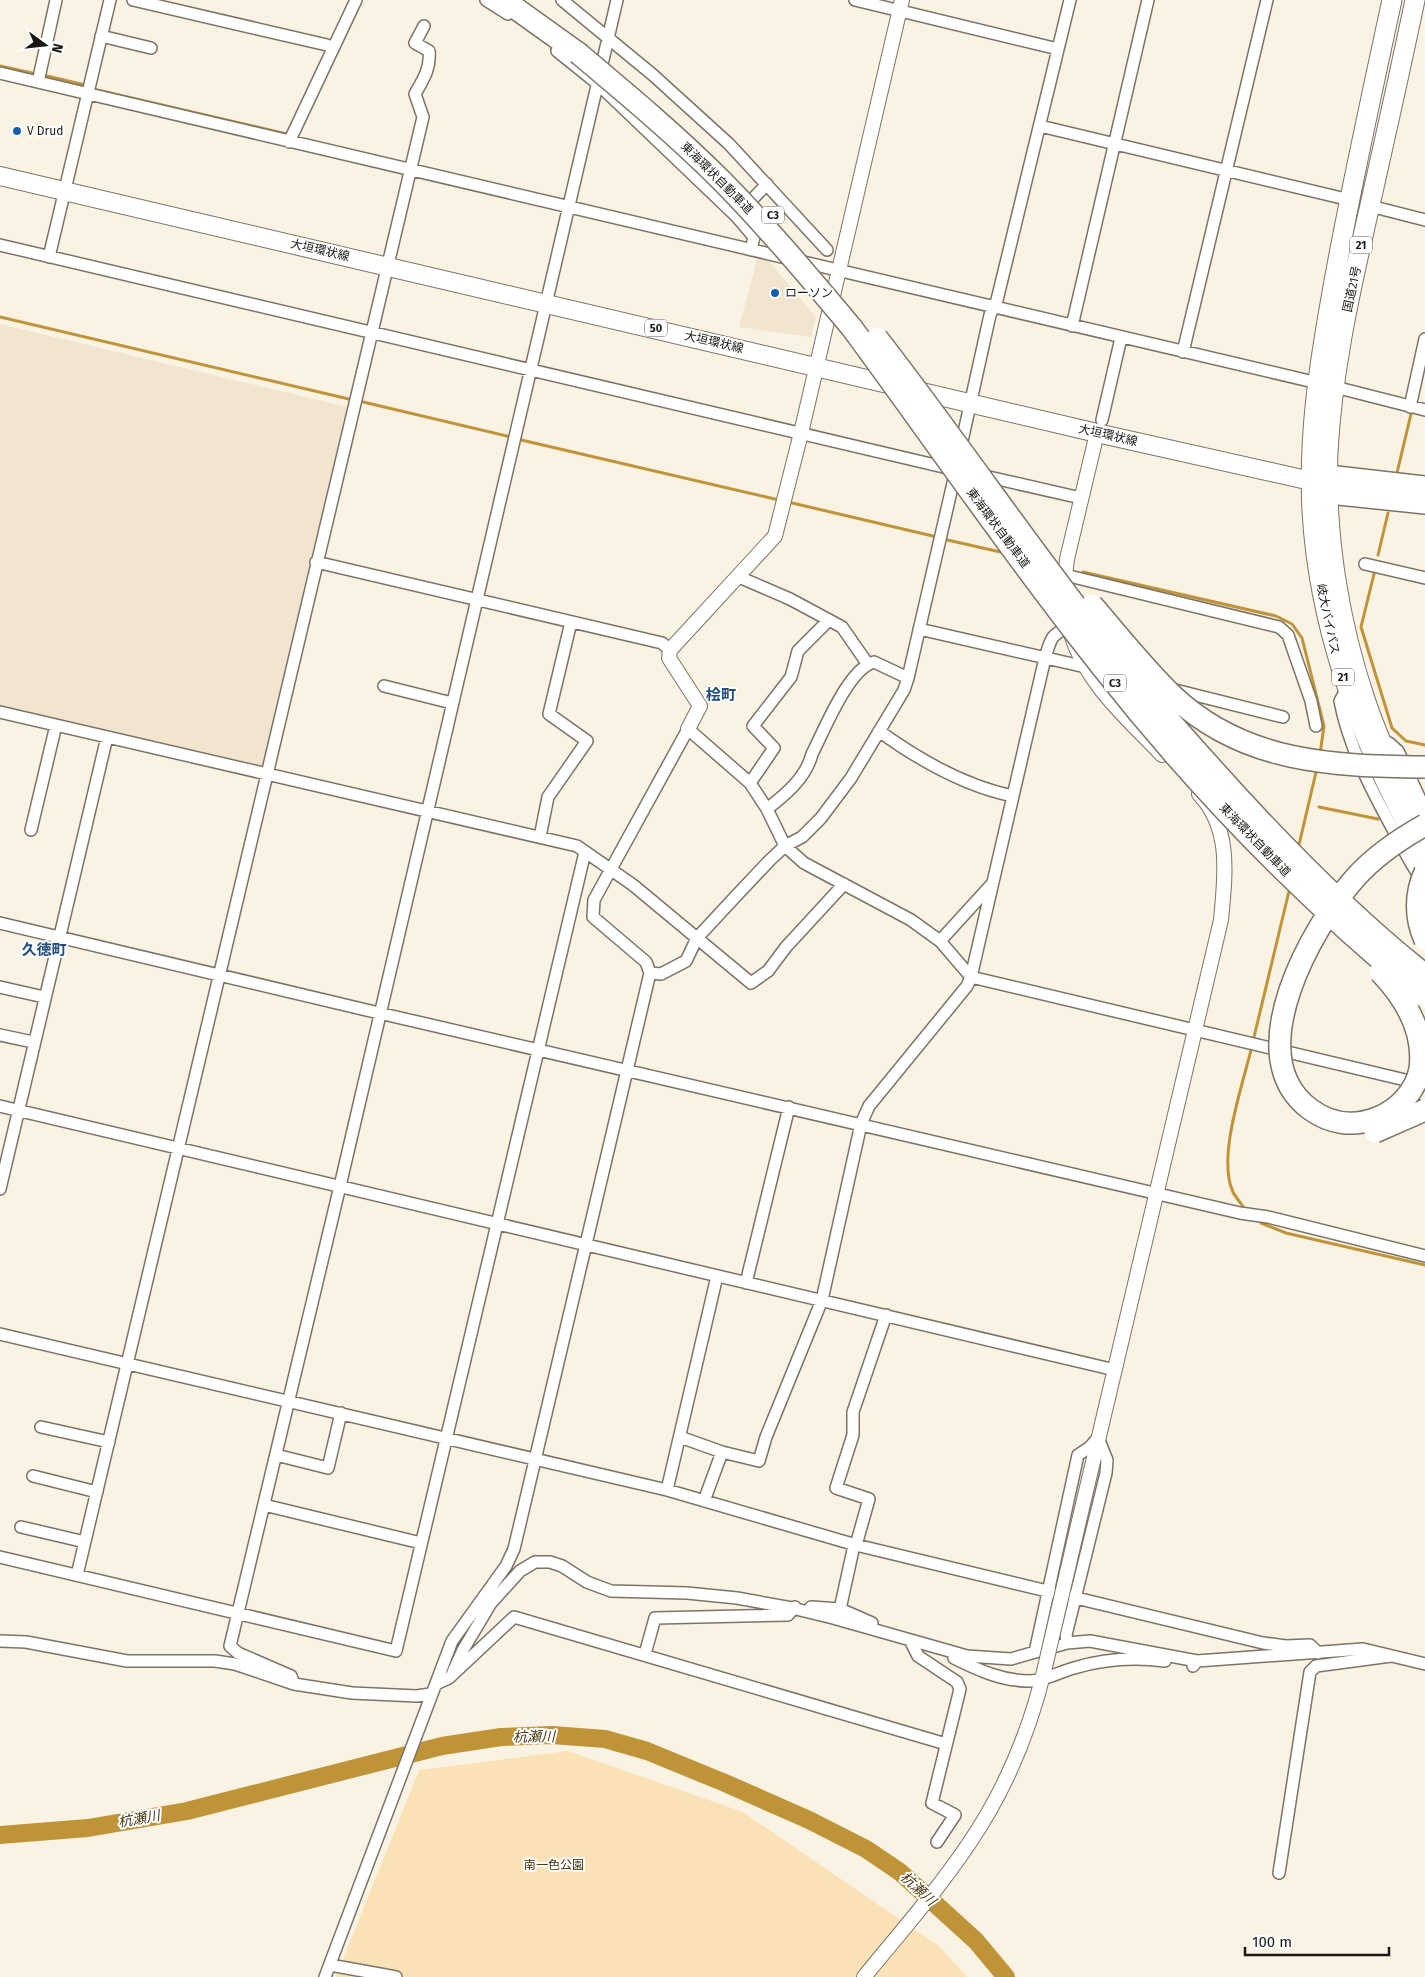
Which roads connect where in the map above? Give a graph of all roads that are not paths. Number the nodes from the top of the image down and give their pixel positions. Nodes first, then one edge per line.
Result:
1 (56, 0) edge
2 (110, 0) edge
3 (133, 0) edge
4 (356, 0) edge
5 (486, 0) edge
6 (504, 0) edge
7 (562, 0) edge
8 (617, 0) edge
9 (855, 0) edge
10 (1070, 0) edge
11 (1148, 0) edge
12 (1267, 0) edge
13 (1392, 0) edge
14 (1415, 0) edge
15 (901, 5) edge
16 (424, 26) dead end
17 (101, 36) junction
18 (608, 37) junction
19 (151, 48) dead end
20 (333, 49) junction
21 (1058, 49) junction
22 (578, 53) junction
23 (0, 73) edge
24 (38, 82) junction
25 (598, 84) junction
26 (87, 94) junction
27 (1040, 126) junction
28 (290, 142) junction
29 (1114, 145) junction
30 (410, 170) junction
31 (1227, 170) junction
32 (0, 176) edge
33 (767, 184) junction
34 (65, 190) junction
35 (1350, 200) junction
36 (1370, 206) junction
37 (569, 207) junction
38 (736, 216) junction
39 (1425, 220) edge
40 (0, 245) edge
41 (751, 250) junction
42 (827, 250) dead end
43 (49, 257) junction
44 (387, 265) junction
45 (838, 271) junction
46 (546, 303) junction
47 (994, 308) junction
48 (1072, 326) junction
49 (371, 330) junction
50 (1121, 338) junction
51 (1425, 339) edge
52 (1183, 352) junction
53 (816, 366) junction
54 (530, 370) junction
55 (1326, 385) junction
56 (971, 402) junction
57 (1410, 407) junction
58 (1425, 410) edge
59 (934, 412) junction
60 (1100, 427) junction
61 (801, 433) junction
62 (956, 470) junction
63 (1323, 483) junction
64 (1425, 487) edge
65 (1081, 498) junction
66 (1425, 503) edge
67 (316, 562) junction
68 (1365, 564) dead end
69 (1065, 575) junction
70 (739, 577) junction
71 (1425, 578) edge
72 (476, 600) junction
73 (830, 620) junction
74 (571, 622) junction
75 (1069, 627) junction
76 (919, 629) junction
77 (670, 650) junction
78 (1045, 658) junction
79 (867, 663) junction
80 (1084, 666) junction
81 (908, 678) junction
82 (384, 686) dead end
83 (1347, 688) junction
84 (452, 703) junction
85 (0, 712) edge
86 (1282, 717) dead end
87 (56, 725) junction
88 (1316, 726) dead end
89 (688, 729) junction
90 (879, 731) junction
91 (107, 737) junction
92 (1381, 741) junction
93 (1425, 767) edge
94 (265, 773) junction
95 (1194, 776) junction
96 (750, 783) junction
97 (1013, 796) junction
98 (767, 809) junction
99 (427, 811) junction
100 (1425, 811) edge
101 (1425, 825) edge
102 (31, 830) dead end
103 (1425, 831) edge
104 (540, 837) junction
105 (785, 846) junction
106 (585, 852) junction
107 (1425, 858) edge
108 (610, 869) junction
109 (1425, 872) edge
110 (993, 883) junction
111 (844, 884) junction
112 (1425, 885) edge
113 (0, 923) edge
114 (58, 937) junction
115 (697, 938) junction
116 (1425, 940) edge
117 (940, 942) junction
118 (650, 973) junction
119 (220, 974) junction
120 (1425, 975) edge
121 (971, 976) junction
122 (0, 987) edge
123 (44, 997) junction
124 (1425, 997) edge
125 (379, 1013) junction
126 (1195, 1030) junction
127 (0, 1035) edge
128 (33, 1042) junction
129 (538, 1049) junction
130 (626, 1070) junction
131 (1425, 1085) edge
132 (0, 1106) edge
133 (789, 1107) junction
134 (1425, 1110) edge
135 (18, 1111) junction
136 (861, 1124) junction
137 (179, 1148) junction
138 (340, 1186) junction
139 (0, 1189) edge
140 (1156, 1192) junction
141 (496, 1224) junction
142 (585, 1245) junction
143 (1425, 1256) edge
144 (717, 1276) junction
145 (746, 1283) junction
146 (822, 1300) junction
147 (886, 1315) junction
148 (0, 1334) edge
149 (128, 1363) junction
150 (1115, 1370) junction
151 (289, 1401) junction
152 (341, 1414) junction
153 (41, 1426) dead end
154 (680, 1437) junction
155 (446, 1438) junction
156 (1098, 1438) junction
157 (109, 1442) junction
158 (722, 1452) junction
159 (276, 1455) junction
160 (533, 1459) junction
161 (33, 1476) dead end
162 (667, 1490) junction
163 (97, 1492) junction
164 (704, 1501) junction
165 (264, 1505) junction
166 (21, 1527) dead end
167 (84, 1542) junction
168 (422, 1544) junction
169 (856, 1545) junction
170 (0, 1557) edge
171 (77, 1575) junction
172 (1049, 1590) junction
173 (1075, 1596) junction
174 (792, 1608) junction
175 (840, 1609) junction
176 (238, 1613) junction
177 (888, 1633) junction
178 (910, 1640) junction
179 (0, 1642) edge
180 (1067, 1643) junction
181 (947, 1652) junction
182 (1035, 1652) junction
183 (1318, 1653) junction
184 (645, 1654) junction
185 (1392, 1654) junction
186 (1197, 1661) junction
187 (1425, 1664) edge
188 (453, 1672) junction
189 (1042, 1679) junction
190 (294, 1684) junction
191 (433, 1689) junction
192 (946, 1744) junction
193 (937, 1842) dead end
194 (1279, 1873) dead end
195 (330, 1965) junction
196 (325, 1977) edge
197 (396, 1977) edge
198 (864, 1977) edge

1 - 24 street
2 - 17 street
3 - 20 street
4 - 20 street
5 - 25 street
6 - 22 highway, 東海環状自動車道 / C3
7 - 18 street
8 - 18 street
9 - 15 street
10 - 21 street
11 - 29 street
12 - 31 street
13 - 35 highway, 国道21号 / 21
14 - 36 highway, 国道21号 / 21
15 - 21 street
15 - 45 street
16 - 30 street
17 - 19 street
17 - 26 street
18 - 25 street
18 - 33 street
20 - 28 street
21 - 27 street
22 - 59 highway, 東海環状自動車道 / C3, bridge
22 - 95 highway, 東海環状自動車道 / C3, bridge
23 - 24 street
24 - 26 street
25 - 37 street
25 - 38 street
26 - 28 street
26 - 34 street
27 - 29 street
27 - 47 street
28 - 30 street
29 - 31 street
29 - 48 street
30 - 37 street
30 - 44 street
31 - 35 street
31 - 52 street
32 - 34 main road, 大垣環状線 / 50
33 - 38 street
33 - 42 street
34 - 43 street
34 - 44 main road, 大垣環状線 / 50
35 - 55 highway, 国道21号 / 21
36 - 39 street
36 - 55 highway, 国道21号 / 21
37 - 41 street
37 - 46 street
38 - 41 street
40 - 43 street
41 - 45 street
43 - 49 street
44 - 46 main road, 大垣環状線 / 50
44 - 49 street
45 - 47 street
45 - 53 street
46 - 53 main road, 大垣環状線 / 50
46 - 54 street
47 - 48 street
47 - 56 street
48 - 50 street
49 - 54 street
49 - 67 street
50 - 52 street
50 - 60 street
51 - 57 street
52 - 55 street
53 - 56 main road, 大垣環状線 / 50
53 - 61 street
54 - 61 street
54 - 72 street
55 - 57 street
55 - 63 highway, 国道21号 / 21
56 - 60 main road, 大垣環状線 / 50
56 - 62 street
57 - 58 street
59 - 93 highway, bridge
59 - 120 highway, 東海環状自動車道 / C3, bridge
60 - 63 main road, 大垣環状線 / 50
60 - 65 street
61 - 62 street
61 - 70 street
62 - 65 street
62 - 76 street
63 - 64 highway
63 - 66 highway
63 - 83 highway, 岐大バイパス / 21
63 - 92 highway, 岐大バイパス / 21
65 - 69 street
67 - 72 street
67 - 94 street
68 - 71 street
69 - 75 street
69 - 88 street
70 - 73 street
70 - 77 street
72 - 74 street
72 - 84 street
73 - 79 street
73 - 96 street
74 - 77 street
74 - 104 street
75 - 78 street
75 - 80 street
76 - 78 street
76 - 81 street
77 - 89 street
78 - 80 street
78 - 97 street
79 - 81 street
79 - 98 street
80 - 86 street
80 - 126 street
81 - 90 street
82 - 84 street
83 - 107 highway, 岐大バイパス / 21
83 - 112 street
84 - 99 street
85 - 87 street
87 - 91 street
87 - 102 street
89 - 96 street
89 - 108 street
90 - 97 street
90 - 105 street
91 - 94 street
91 - 114 street
92 - 100 street
92 - 103 highway, 岐大バイパス / 21
94 - 99 street
94 - 119 street
95 - 101 highway, bridge
95 - 124 highway, 東海環状自動車道 / C3, bridge
96 - 98 street
97 - 110 street
98 - 105 street
99 - 104 street
99 - 125 street
100 - 134 highway, bridge
104 - 106 street
105 - 111 street
105 - 115 street
106 - 108 street
106 - 129 street
108 - 115 street
108 - 118 street
109 - 116 highway, bridge
110 - 117 street
110 - 121 street
111 - 115 street
111 - 117 street
113 - 114 street
114 - 119 street
114 - 123 street
115 - 118 street
117 - 121 street
118 - 130 street
119 - 125 street
119 - 137 street
121 - 126 street
121 - 136 street
122 - 123 street
123 - 128 street
125 - 129 street
125 - 138 street
126 - 131 street
126 - 140 street
127 - 128 street
128 - 135 street
129 - 130 street
129 - 141 street
130 - 133 street
130 - 142 street
132 - 135 street
133 - 136 street
133 - 145 street
135 - 137 street
135 - 139 street
136 - 140 street
136 - 146 street
137 - 138 street
137 - 149 street
138 - 141 street
138 - 151 street
140 - 143 street
140 - 150 street
141 - 142 street
141 - 155 street
142 - 144 street
142 - 160 street
144 - 145 street
144 - 154 street
145 - 146 street
146 - 147 street
146 - 158 street
147 - 150 street
147 - 169 street
148 - 149 street
149 - 151 street
149 - 157 street
150 - 156 street
151 - 152 street
151 - 159 street
152 - 155 street
152 - 159 street
153 - 157 street
154 - 158 street
154 - 162 street
155 - 160 street
155 - 168 street
156 - 172 street
156 - 173 street
156 - 189 street, bridge
157 - 163 street
158 - 164 street
159 - 165 street
160 - 162 street
160 - 191 street
161 - 163 street
162 - 164 street
163 - 167 street
164 - 169 street
165 - 168 street
165 - 176 street
166 - 167 street
167 - 171 street
168 - 176 street
169 - 172 street
169 - 175 street
170 - 171 street
171 - 176 street
172 - 173 street
172 - 182 street
173 - 180 street
173 - 183 street
174 - 175 street
174 - 177 street
174 - 184 street
174 - 188 street
175 - 177 street
176 - 190 street
177 - 178 street
178 - 181 street
178 - 192 street
179 - 190 street
180 - 182 street
180 - 186 street
181 - 182 street
181 - 189 street
183 - 185 street
183 - 186 street
184 - 188 street
184 - 192 street
185 - 187 street
185 - 194 street
186 - 189 street
188 - 191 street
189 - 198 street
190 - 191 street
191 - 195 street
192 - 193 street
195 - 196 street
195 - 197 street

